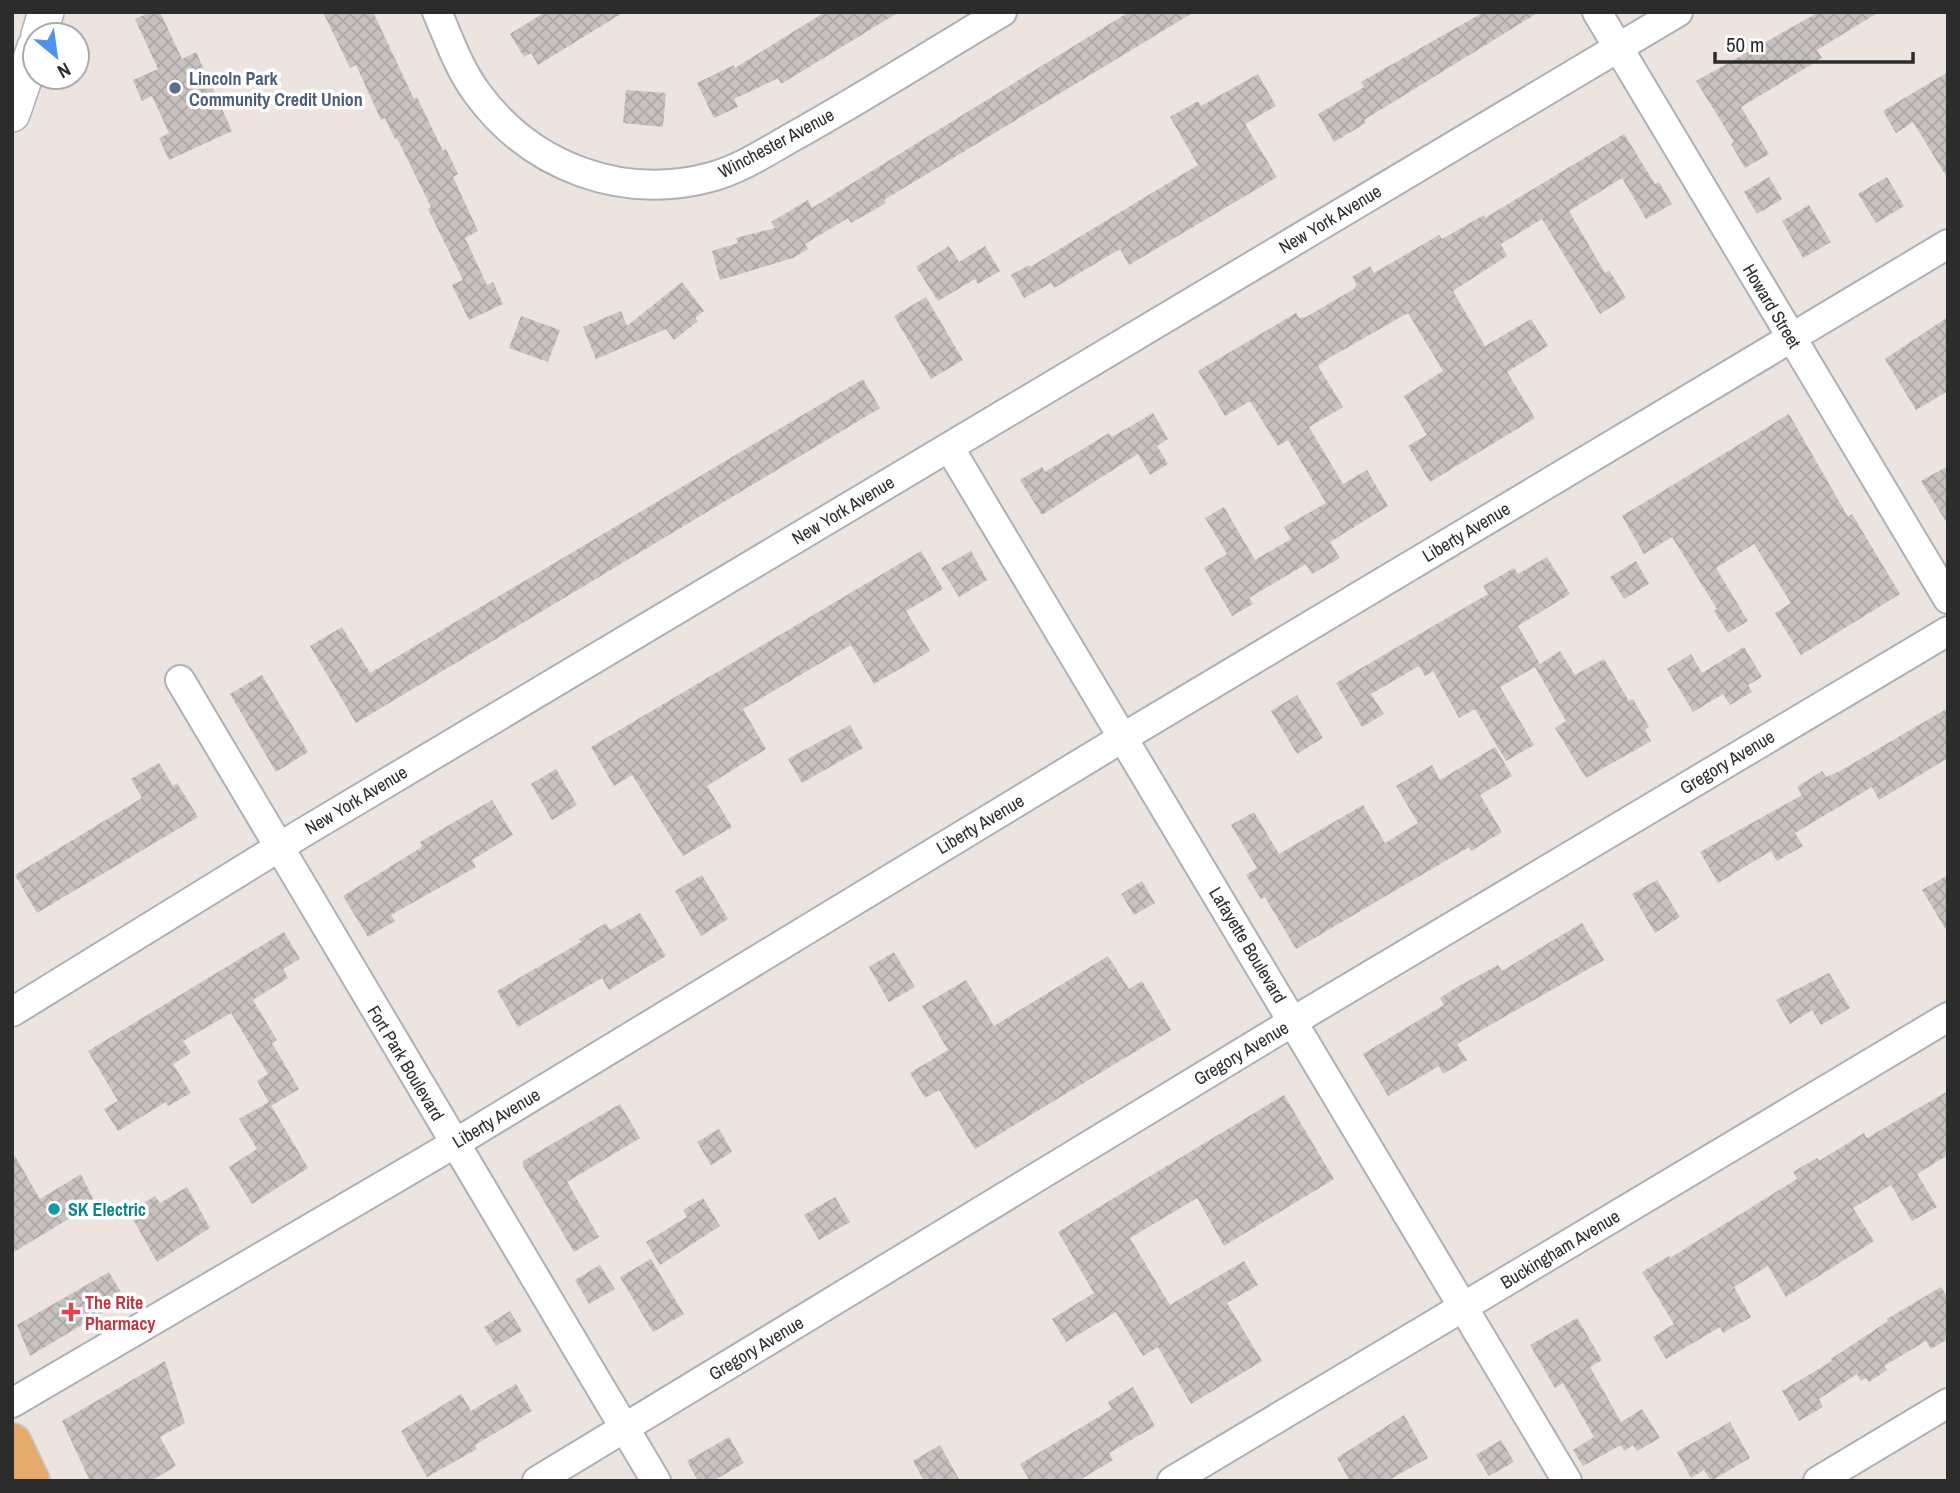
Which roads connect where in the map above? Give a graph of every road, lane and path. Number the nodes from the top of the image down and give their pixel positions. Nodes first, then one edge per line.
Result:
1 (437, 12) edge
2 (1002, 12) edge
3 (1597, 12) edge
4 (1678, 12) edge
5 (1618, 48) junction
6 (21, 88) edge
7 (12, 114) edge
8 (1948, 244) edge
9 (1791, 338) junction
10 (949, 447) junction
11 (1948, 599) edge
12 (1948, 631) edge
13 (180, 680) dead end
14 (1124, 737) junction
15 (279, 847) junction
16 (12, 1012) edge
17 (1948, 1017) edge
18 (1293, 1022) junction
19 (454, 1144) junction
20 (1464, 1307) junction
21 (12, 1403) edge
22 (1948, 1403) edge
23 (625, 1428) junction
24 (12, 1443) edge
25 (30, 1481) edge
26 (537, 1481) edge
27 (656, 1481) edge
28 (1172, 1481) edge
29 (1567, 1481) edge
30 (1818, 1481) edge

1 - 2 street, Winchester Avenue
3 - 5 street, Howard Street
4 - 5 street, New York Avenue
5 - 9 street, Howard Street
5 - 10 street, New York Avenue
6 - 7 street
8 - 9 street, Liberty Avenue
9 - 11 street, Howard Street
9 - 14 street, Liberty Avenue
10 - 14 street, Lafayette Boulevard
10 - 15 street, New York Avenue
12 - 18 street, Gregory Avenue
13 - 15 street, Fort Park Boulevard
14 - 18 street, Lafayette Boulevard
14 - 19 street, Liberty Avenue
15 - 16 street, New York Avenue
15 - 19 street, Fort Park Boulevard
17 - 20 street, Buckingham Avenue
18 - 20 street, Lafayette Boulevard
18 - 23 street, Gregory Avenue
19 - 21 street, Liberty Avenue
19 - 23 street, Fort Park Boulevard
20 - 28 street, Buckingham Avenue
20 - 29 street, Lafayette Boulevard
22 - 30 street
23 - 26 street, Gregory Avenue
23 - 27 street, Fort Park Boulevard
24 - 25 main road

